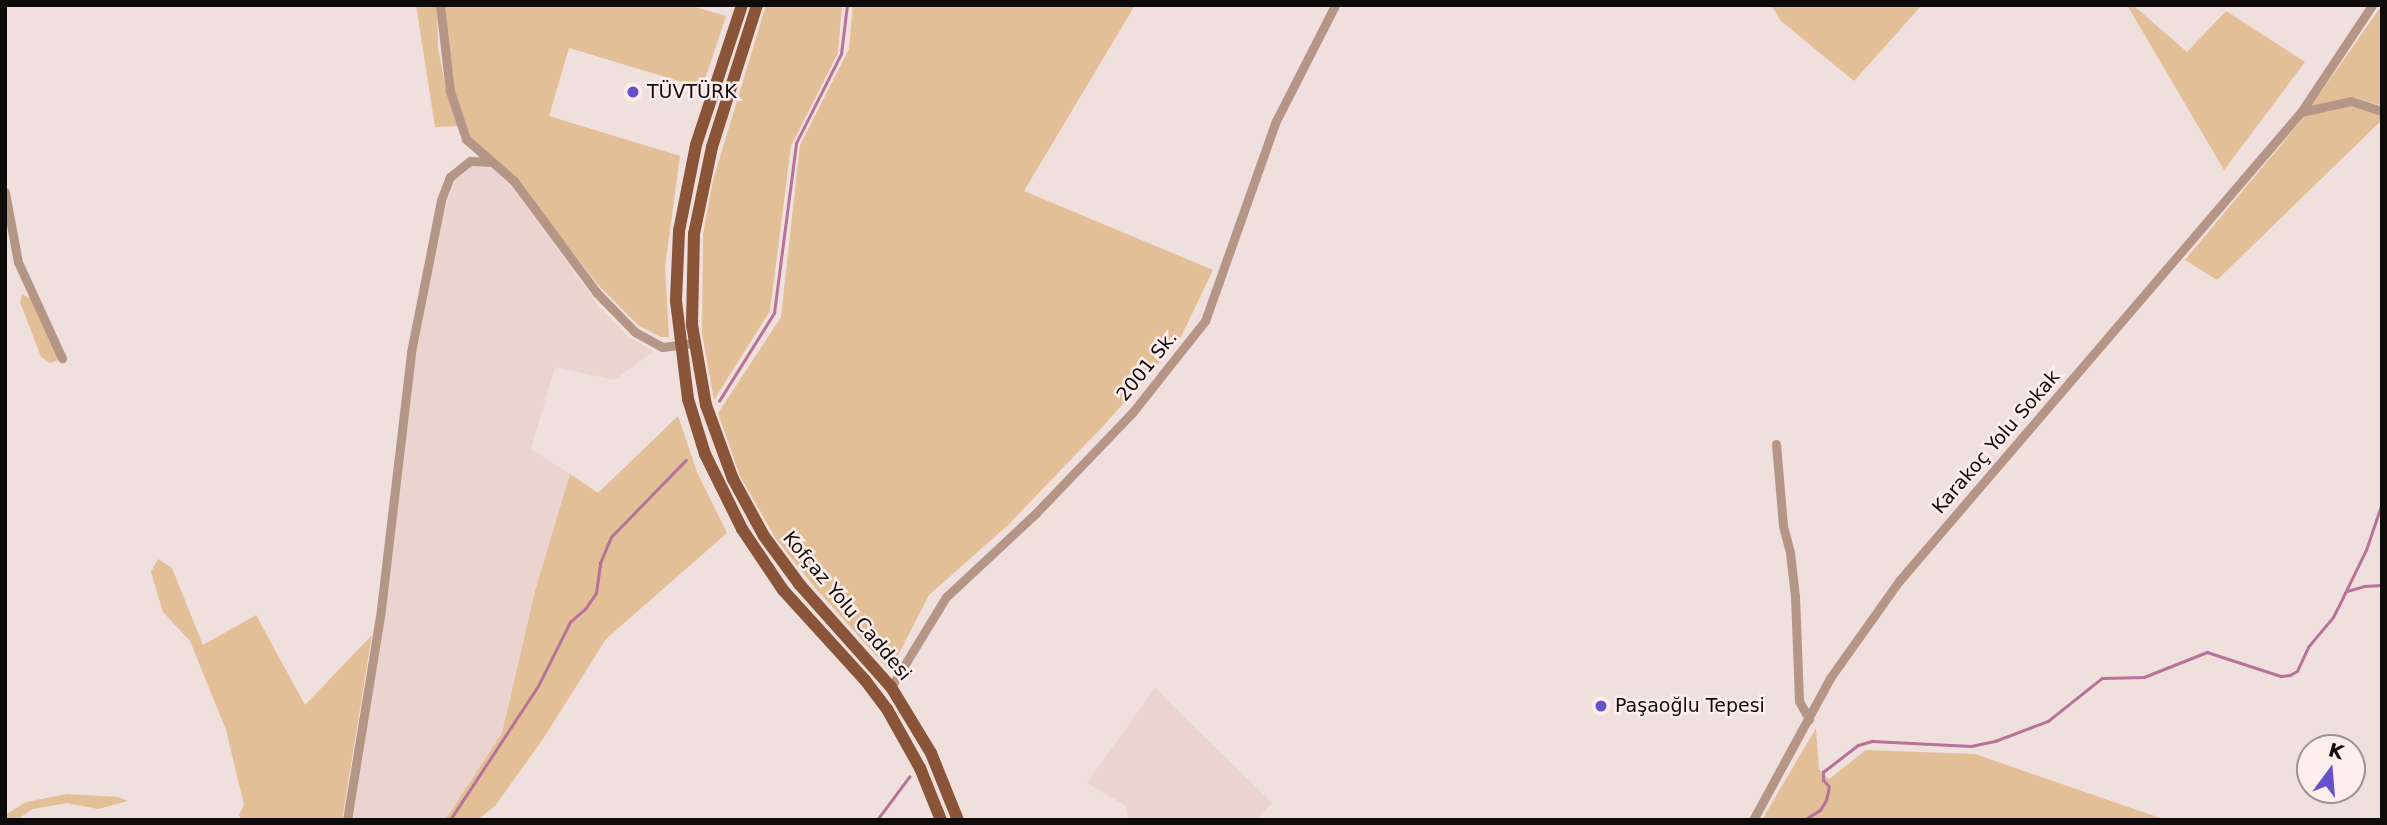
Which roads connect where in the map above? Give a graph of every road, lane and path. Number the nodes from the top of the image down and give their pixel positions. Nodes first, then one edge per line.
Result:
1 (440, 5) edge
2 (742, 5) edge
3 (757, 5) edge
4 (1335, 5) edge
5 (2372, 5) edge
6 (2382, 111) edge
7 (2301, 112) junction
8 (491, 162) junction
9 (5, 192) edge
10 (695, 343) junction
11 (679, 346) junction
12 (62, 358) dead end
13 (1776, 444) dead end
14 (891, 687) junction
15 (1809, 719) junction
16 (347, 820) edge
17 (941, 820) edge
18 (958, 820) edge
19 (1753, 820) edge

1 - 8 street
2 - 11 main road, Kofçaz Yolu Caddesi
3 - 10 main road, Kofçaz Yolu Caddesi
4 - 14 street, 2001 Sk.
5 - 7 street, Karakoç Yolu Sokak
6 - 7 street
7 - 15 street, Karakoç Yolu Sokak
8 - 11 street
8 - 16 street
9 - 12 street
10 - 11 street
10 - 14 main road, Kofçaz Yolu Caddesi
11 - 17 main road, Kofçaz Yolu Caddesi
13 - 15 street
14 - 18 main road, Kofçaz Yolu Caddesi
15 - 19 street, Karakoç Yolu Sokak

